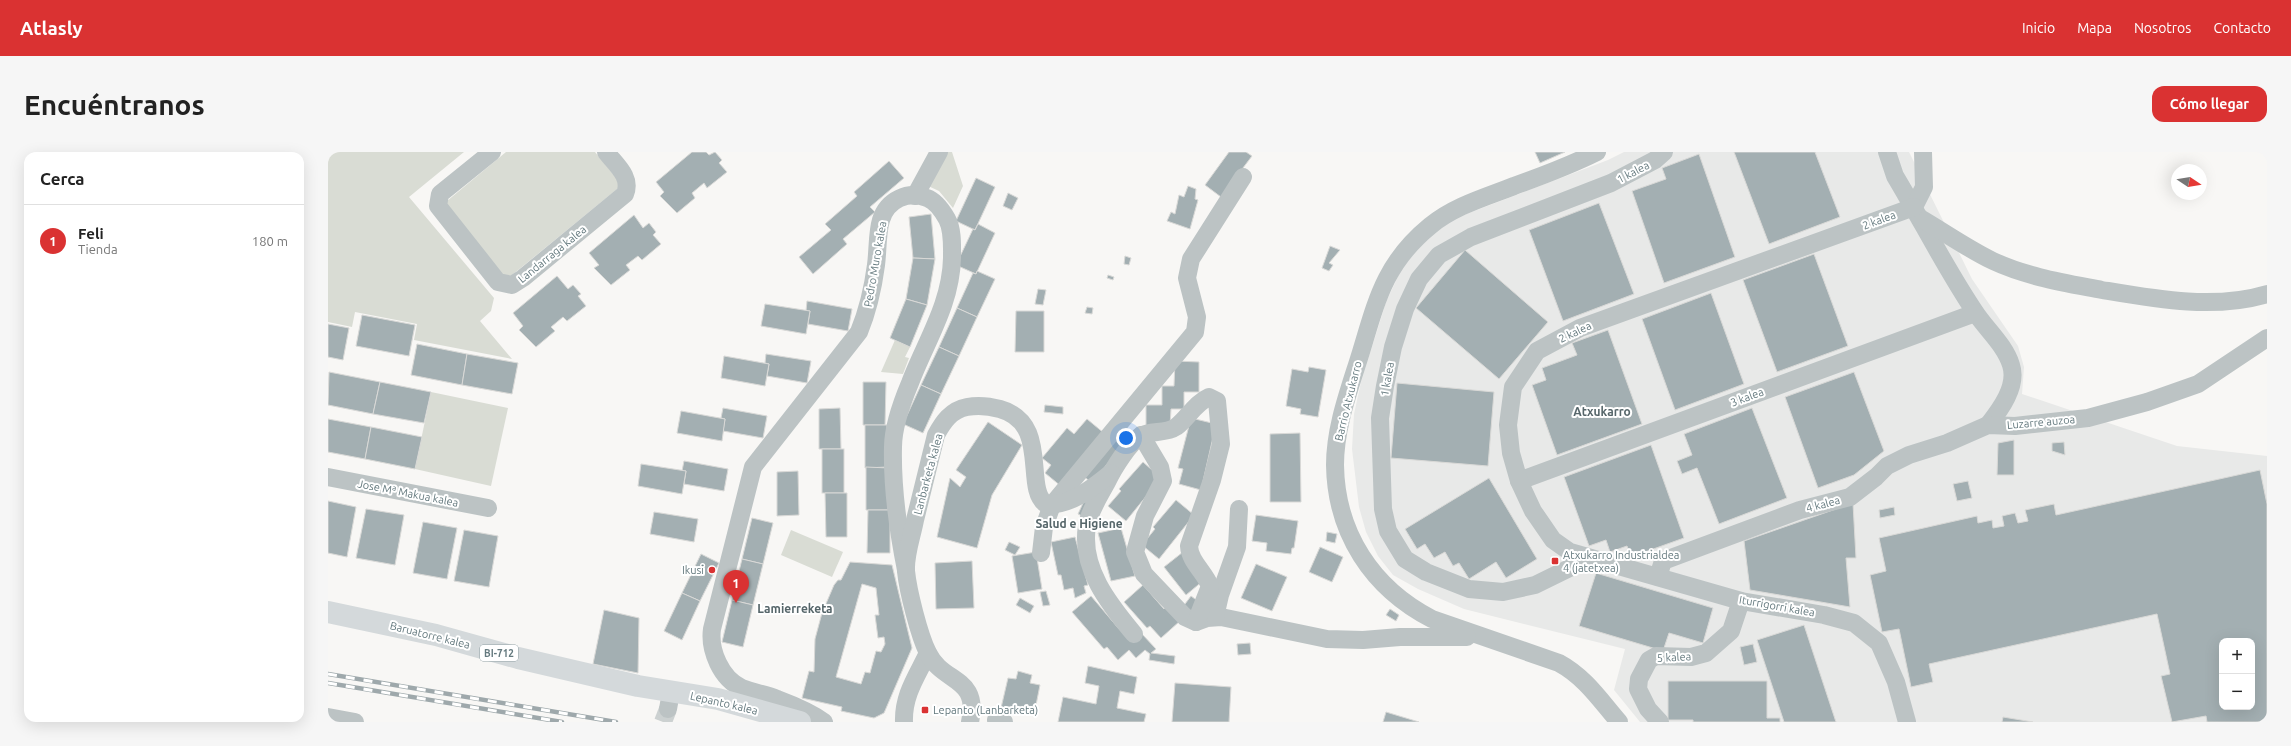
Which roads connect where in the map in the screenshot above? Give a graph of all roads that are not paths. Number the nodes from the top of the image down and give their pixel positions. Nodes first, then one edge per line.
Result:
1 (492, 152) edge
2 (606, 152) edge
3 (939, 152) edge
4 (1598, 152) edge
5 (1664, 152) edge
6 (1887, 152) edge
7 (1923, 152) edge
8 (1243, 177) dead end
9 (915, 196) junction
10 (1917, 212) junction
11 (2267, 294) edge
12 (1975, 313) junction
13 (2267, 338) edge
14 (1988, 425) junction
15 (1141, 435) junction
16 (1111, 473) junction
17 (328, 478) edge
18 (1519, 481) junction
19 (1052, 505) junction
20 (488, 508) dead end
21 (1239, 509) dead end
22 (1041, 553) dead end
23 (1590, 558) junction
24 (906, 570) junction
25 (1658, 577) junction
26 (1741, 601) junction
27 (328, 612) edge
28 (1215, 617) junction
29 (1196, 622) junction
30 (1134, 634) dead end
31 (1486, 637) junction
32 (928, 653) junction
33 (942, 669) junction
34 (919, 672) junction
35 (669, 700) joint
36 (328, 717) edge
37 (355, 722) edge
38 (800, 722) edge
39 (824, 722) edge
40 (904, 722) edge
41 (970, 722) edge
42 (1619, 722) edge
43 (1660, 722) edge
44 (1907, 722) edge

1 - 2 street, Landarraga kalea
3 - 9 street
4 - 31 street, Barrio Atxukarro
5 - 23 street, 1 kalea
6 - 10 street
7 - 10 street
8 - 19 street
9 - 24 street, Pedro Muro kalea
9 - 39 street, Pedro Muro kalea
10 - 11 street
10 - 12 street, Luzarre auzoa
10 - 18 street, 2 kalea
12 - 14 street, Luzarre auzoa
12 - 18 street, 3 kalea
13 - 14 street, Luzarre auzoa
14 - 25 street, 4 kalea
15 - 16 street
15 - 29 street
15 - 29 street
16 - 19 street
16 - 30 street
17 - 20 street, Jose Mª Makua kalea
18 - 23 street, 2 kalea
19 - 22 street
19 - 24 street, Lanbarketa kalea
21 - 28 street
23 - 25 street, 2 kalea
24 - 32 street, Lanbarketa kalea
25 - 26 street, Iturrigorri kalea
26 - 43 street, 5 kalea
26 - 44 street, Iturrigorri kalea
27 - 35 main road, Baruatorre kalea / BI-712
28 - 29 street
28 - 31 street
31 - 42 street, Barrio Atxukarro
32 - 33 street, Lanbarketa kalea
32 - 34 street
33 - 34 street
33 - 41 street, Lanbarketa kalea
34 - 40 street
35 - 38 main road, Lepanto kalea / BI-712
36 - 37 street

